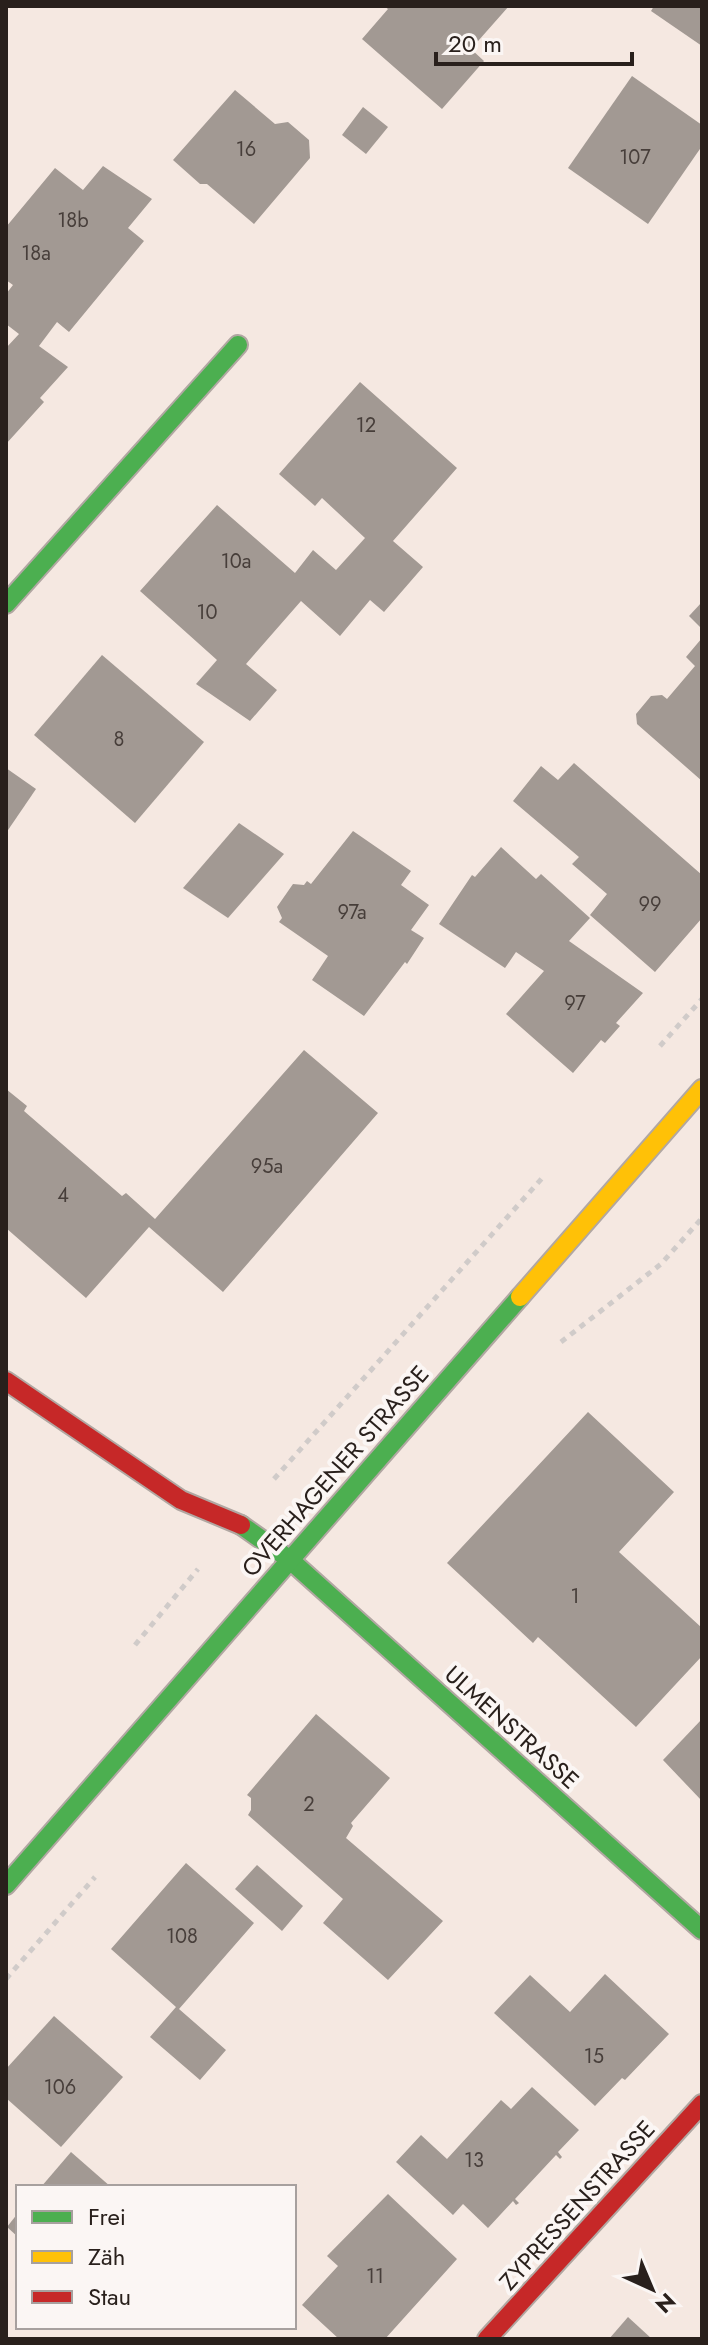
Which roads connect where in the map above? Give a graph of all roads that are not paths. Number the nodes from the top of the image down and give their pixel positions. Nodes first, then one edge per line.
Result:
1 (238, 345) dead end
2 (6, 604) edge
3 (702, 1089) edge
4 (6, 1381) edge
5 (289, 1559) junction
6 (6, 1885) edge
7 (702, 1930) edge
8 (702, 2104) edge
9 (487, 2339) edge

1 - 2 street
3 - 5 street, OVERHAGENER STRASSE
4 - 5 street, ULMENSTRASSE
5 - 6 street, OVERHAGENER STRASSE
5 - 7 street, ULMENSTRASSE
8 - 9 street, ZYPRESSENSTRASSE

